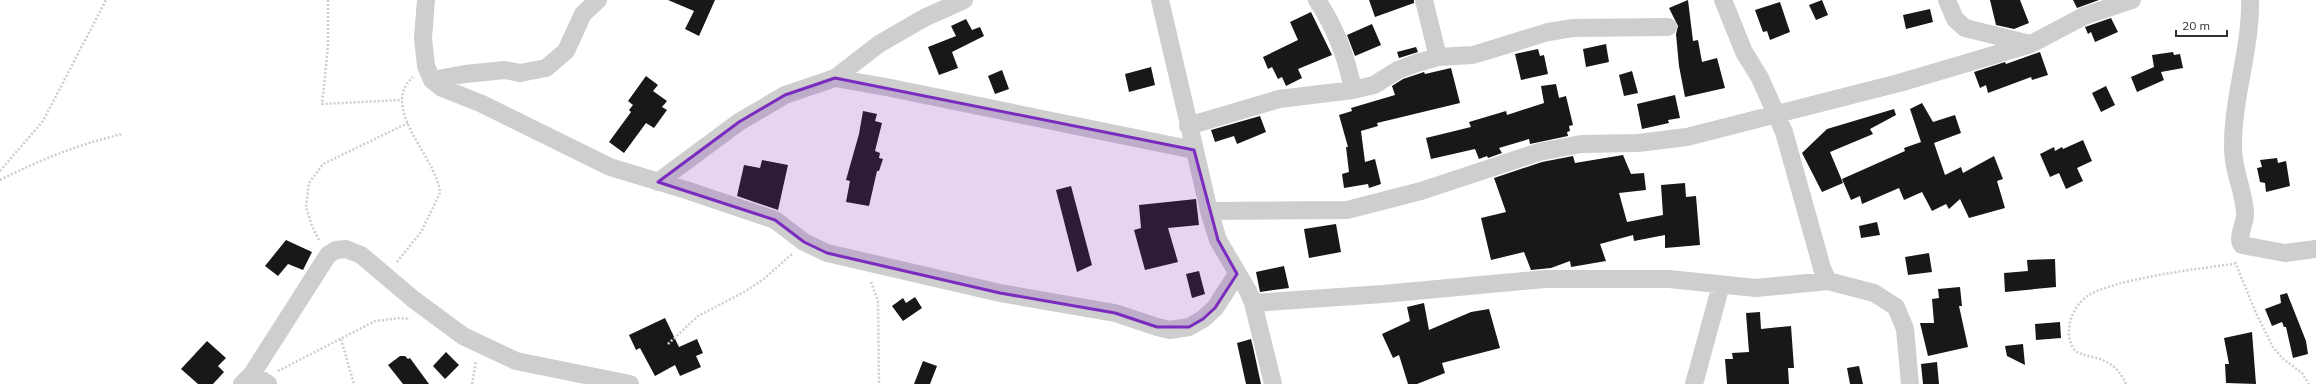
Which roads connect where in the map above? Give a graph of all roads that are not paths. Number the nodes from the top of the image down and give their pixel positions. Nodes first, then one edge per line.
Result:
1 (426, 0) edge
2 (598, 0) edge
3 (964, 0) edge
4 (1160, 0) edge
5 (1318, 0) edge
6 (1424, 0) edge
7 (1723, 0) edge
8 (1947, 0) edge
9 (2132, 0) edge
10 (2250, 0) edge
11 (1668, 27) dead end
12 (2031, 44) junction
13 (1438, 57) junction
14 (429, 73) junction
15 (835, 78) junction
16 (1353, 90) junction
17 (1777, 113) junction
18 (1188, 126) junction
19 (1194, 150) junction
20 (658, 182) junction
21 (1209, 211) junction
22 (2316, 249) edge
23 (1237, 274) junction
24 (1828, 281) junction
25 (1721, 285) junction
26 (1253, 303) junction
27 (256, 381) edge
28 (630, 384) edge
29 (1273, 384) edge
30 (1694, 384) edge
31 (1910, 384) edge

1 - 14 street
2 - 14 street
3 - 15 street
4 - 18 street
5 - 16 street
6 - 13 street
7 - 17 street
8 - 12 street
9 - 12 street
10 - 22 street
11 - 13 street
12 - 17 street
13 - 16 street
14 - 20 street
15 - 19 street
15 - 20 street
16 - 18 street
17 - 21 street
17 - 24 street
18 - 19 street
19 - 21 street
20 - 23 street
21 - 23 street
23 - 26 street
24 - 25 street
24 - 31 street
25 - 26 street
25 - 30 street
26 - 29 street
27 - 28 street

